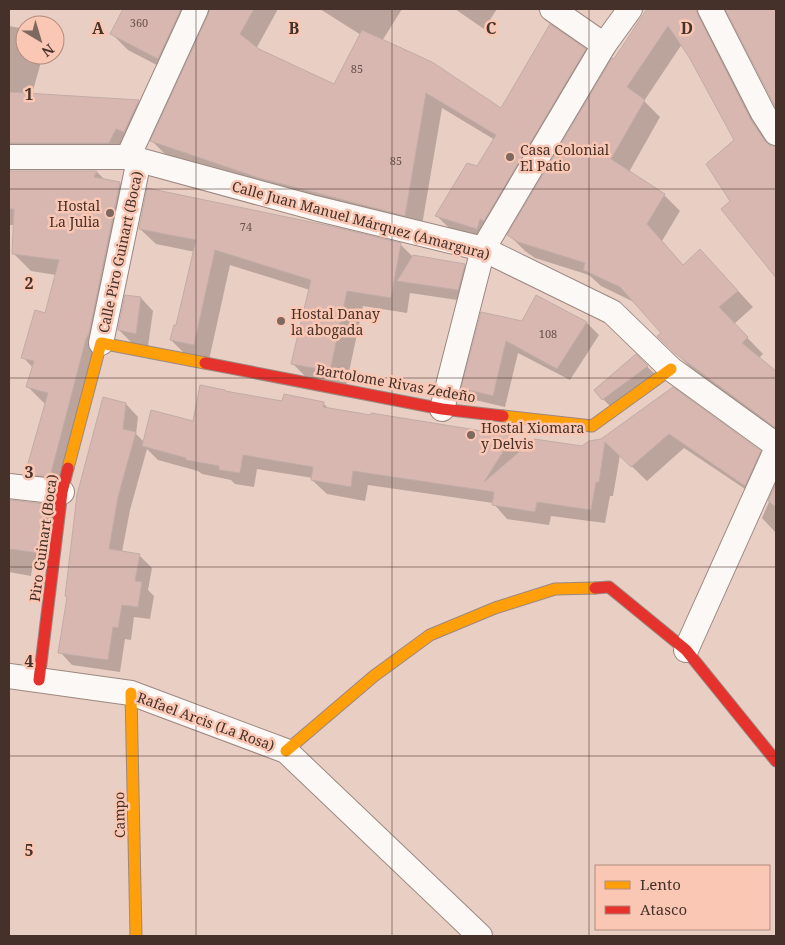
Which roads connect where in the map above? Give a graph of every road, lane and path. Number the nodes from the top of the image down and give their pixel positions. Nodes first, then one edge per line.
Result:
1 (196, 9) edge
2 (552, 9) edge
3 (630, 9) edge
4 (710, 9) edge
5 (604, 45) junction
6 (776, 133) edge
7 (9, 157) edge
8 (133, 159) junction
9 (483, 249) junction
10 (101, 343) junction
11 (671, 369) junction
12 (442, 409) junction
13 (776, 445) edge
14 (776, 450) edge
15 (9, 486) edge
16 (62, 492) junction
17 (686, 650) junction
18 (9, 676) edge
19 (40, 680) junction
20 (131, 693) junction
21 (286, 752) junction
22 (776, 761) edge
23 (136, 936) edge
24 (480, 936) edge

1 - 8 street, Calle Piro Guinart (Boca)
2 - 5 street
3 - 5 street
4 - 6 street
5 - 9 street
7 - 8 street, Calle Juan Manuel Márquez (Amargura)
8 - 9 street, Calle Juan Manuel Márquez (Amargura)
8 - 10 street, Calle Piro Guinart (Boca)
9 - 11 street, Calle Juan Manuel Márquez (Amargura)
9 - 12 street
10 - 12 street, Bartolome Rivas Zedeño
10 - 16 street, Piro Guinart (Boca)
11 - 12 street, Bartolome Rivas Zedeño
11 - 13 street, Calle Juan Manuel Márquez (Amargura)
14 - 17 street
15 - 16 street
16 - 19 street, Piro Guinart (Boca)
17 - 21 street
17 - 22 street
18 - 19 street, Rafael Arcis (La Rosa)
19 - 20 street, Rafael Arcis (La Rosa)
20 - 21 street, Rafael Arcis (La Rosa)
20 - 23 street, Campo
21 - 24 street, Rafael Arcis (La Rosa)

